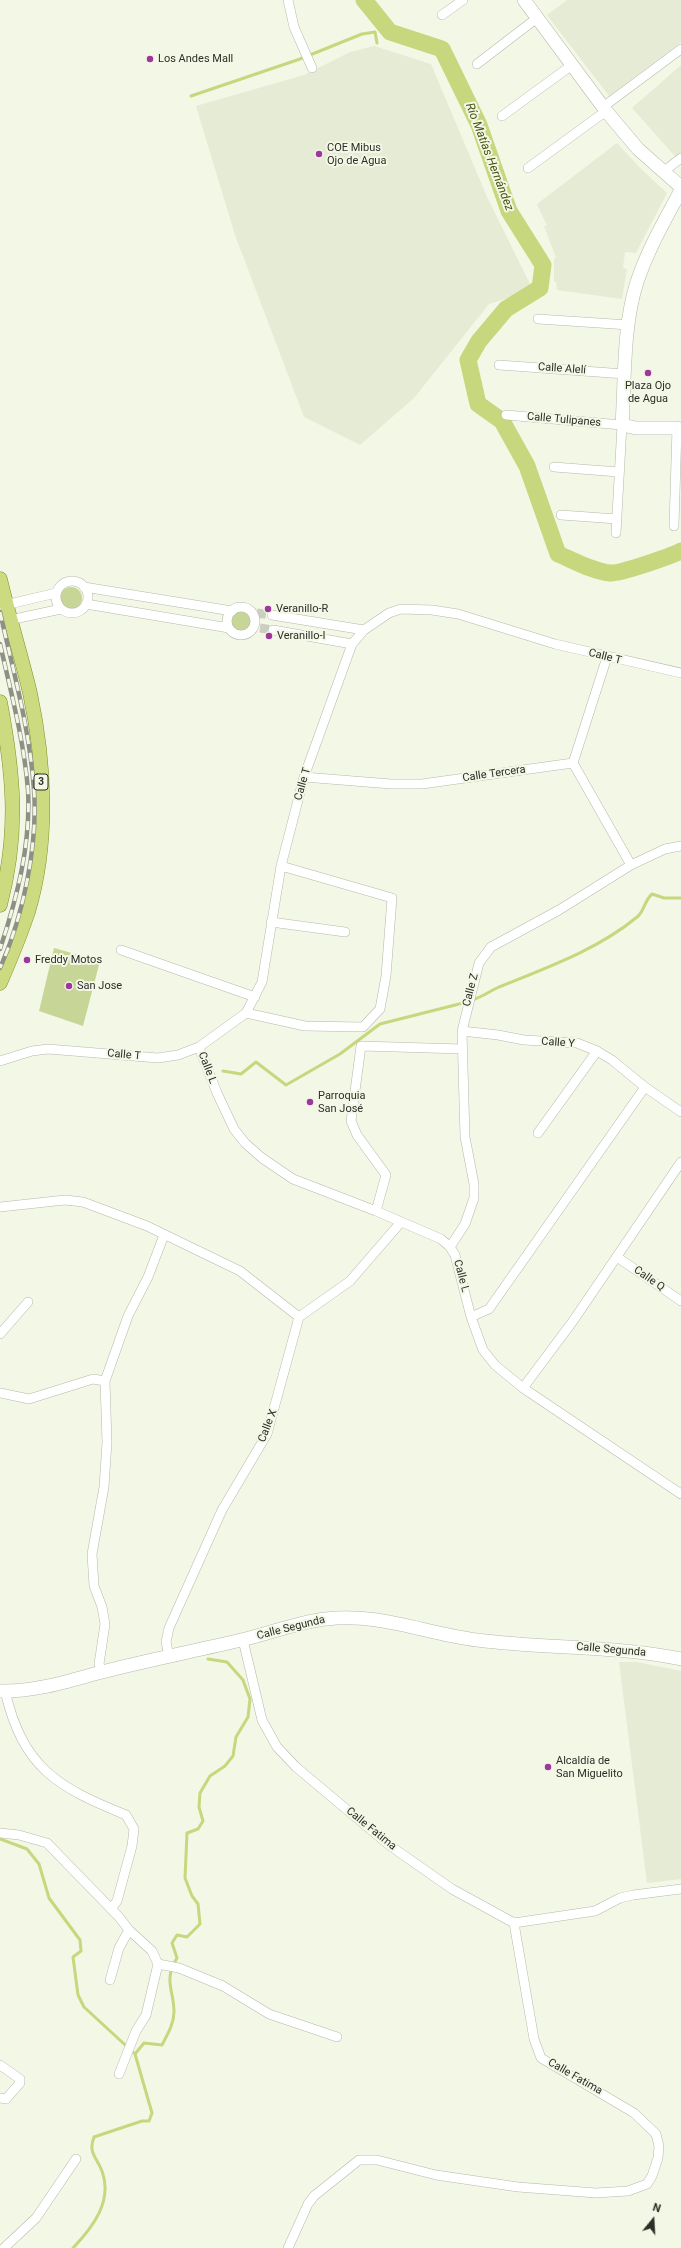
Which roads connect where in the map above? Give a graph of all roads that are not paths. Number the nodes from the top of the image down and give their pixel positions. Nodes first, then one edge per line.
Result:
1 (288, 0) edge
2 (463, 0) edge
3 (524, 0) edge
4 (442, 15) dead end
5 (537, 18) junction
6 (681, 49) edge
7 (477, 64) dead end
8 (572, 65) junction
9 (311, 67) dead end
10 (605, 109) junction
11 (502, 116) dead end
12 (681, 158) edge
13 (528, 168) dead end
14 (663, 172) junction
15 (681, 187) edge
16 (681, 190) edge
17 (538, 319) dead end
18 (629, 326) junction
19 (499, 365) dead end
20 (625, 374) junction
21 (506, 415) dead end
22 (622, 425) junction
23 (679, 428) edge
24 (554, 467) dead end
25 (619, 472) junction
26 (561, 514) dead end
27 (617, 519) junction
28 (674, 526) dead end
29 (616, 533) dead end
30 (0, 579) edge
31 (84, 587) junction
32 (56, 593) junction
33 (86, 604) junction
34 (3, 605) edge
35 (61, 609) junction
36 (232, 611) junction
37 (272, 615) tunnel mouth
38 (5, 621) edge
39 (320, 622) junction
40 (229, 628) junction
41 (260, 628) tunnel mouth
42 (273, 630) tunnel mouth
43 (364, 630) junction
44 (249, 632) junction
45 (317, 637) junction
46 (352, 644) junction
47 (607, 657) junction
48 (681, 673) edge
49 (0, 702) edge
50 (573, 763) junction
51 (304, 776) junction
52 (681, 846) edge
53 (632, 865) junction
54 (281, 866) junction
55 (4, 873) edge
56 (0, 905) edge
57 (271, 922) junction
58 (345, 932) dead end
59 (121, 950) dead end
60 (0, 983) edge
61 (255, 997) junction
62 (246, 1013) junction
63 (462, 1031) junction
64 (199, 1047) junction
65 (462, 1049) junction
66 (597, 1051) junction
67 (0, 1061) edge
68 (645, 1087) junction
69 (681, 1112) edge
70 (538, 1133) dead end
71 (681, 1162) edge
72 (0, 1207) edge
73 (376, 1211) junction
74 (401, 1222) junction
75 (164, 1236) junction
76 (450, 1247) junction
77 (617, 1257) junction
78 (681, 1301) edge
79 (28, 1302) dead end
80 (299, 1317) junction
81 (471, 1317) junction
82 (0, 1334) edge
83 (105, 1381) junction
84 (523, 1388) junction
85 (0, 1393) edge
86 (681, 1494) edge
87 (243, 1640) junction
88 (169, 1656) junction
89 (681, 1659) edge
90 (102, 1672) junction
91 (3, 1691) edge
92 (0, 1833) edge
93 (681, 1889) edge
94 (111, 1909) junction
95 (514, 1923) junction
96 (129, 1930) junction
97 (158, 1964) junction
98 (110, 1980) dead end
99 (336, 2037) dead end
100 (0, 2065) edge
101 (119, 2074) dead end
102 (0, 2098) edge
103 (76, 2159) dead end
104 (4, 2248) edge
105 (288, 2248) edge

1 - 9 street
2 - 4 street
3 - 5 street
5 - 7 street
5 - 8 street
6 - 10 street
8 - 10 street
8 - 11 street
10 - 13 street
10 - 14 street
12 - 14 street
14 - 15 street
16 - 18 street
17 - 18 street
18 - 20 street
19 - 20 street, Calle Alelí
20 - 22 street
21 - 22 street, Calle Tulipanes
22 - 23 street
22 - 25 street
23 - 28 street
24 - 25 street
25 - 27 street
26 - 27 street
27 - 29 street
30 - 34 main road, 3
31 - 32 street
31 - 33 street
31 - 36 street
32 - 34 street
32 - 35 street
33 - 35 street
33 - 40 street
34 - 38 main road, 3
35 - 38 street
36 - 40 street
36 - 44 street
37 - 39 street
38 - 60 main road, 3
39 - 43 street
39 - 45 street
40 - 44 street
41 - 44 street
42 - 45 street
43 - 46 street, Calle T
43 - 47 street, Calle T
45 - 46 street
46 - 51 street, Calle T
47 - 48 street, Calle T
47 - 50 street
49 - 55 main road
50 - 51 street, Calle Tercera
50 - 53 street
51 - 54 street, Calle T
52 - 53 street, Calle Z
53 - 63 street, Calle Z
54 - 57 street, Calle T
54 - 62 street
55 - 56 main road
57 - 58 street
57 - 61 street, Calle T
59 - 61 street
61 - 62 street, Calle T
62 - 64 street, Calle T
63 - 65 street, Calle Z
63 - 66 street, Calle Y
64 - 67 street, Calle T
64 - 73 street, Calle L
65 - 73 street
65 - 76 street, Calle Z
66 - 68 street, Calle Y
66 - 70 street
68 - 69 street, Calle Y
68 - 81 street
71 - 77 street
72 - 75 street
73 - 74 street, Calle L
74 - 76 street, Calle L
74 - 80 street
75 - 80 street
75 - 83 street
76 - 81 street, Calle L
77 - 78 street, Calle Q
77 - 84 street
79 - 82 street
80 - 88 street, Calle X
81 - 84 street, Calle L
83 - 85 street
83 - 90 street
84 - 86 street, Calle L
87 - 88 street, Calle Segunda
87 - 89 street, Calle Segunda
87 - 95 street, Calle Fatima
88 - 90 street, Calle Segunda
90 - 91 street, Calle Segunda
91 - 94 street
92 - 94 street
93 - 95 street
94 - 96 street
95 - 105 street, Calle Fatima
96 - 97 street
96 - 98 street
97 - 99 street
97 - 101 street
100 - 102 street
103 - 104 street

